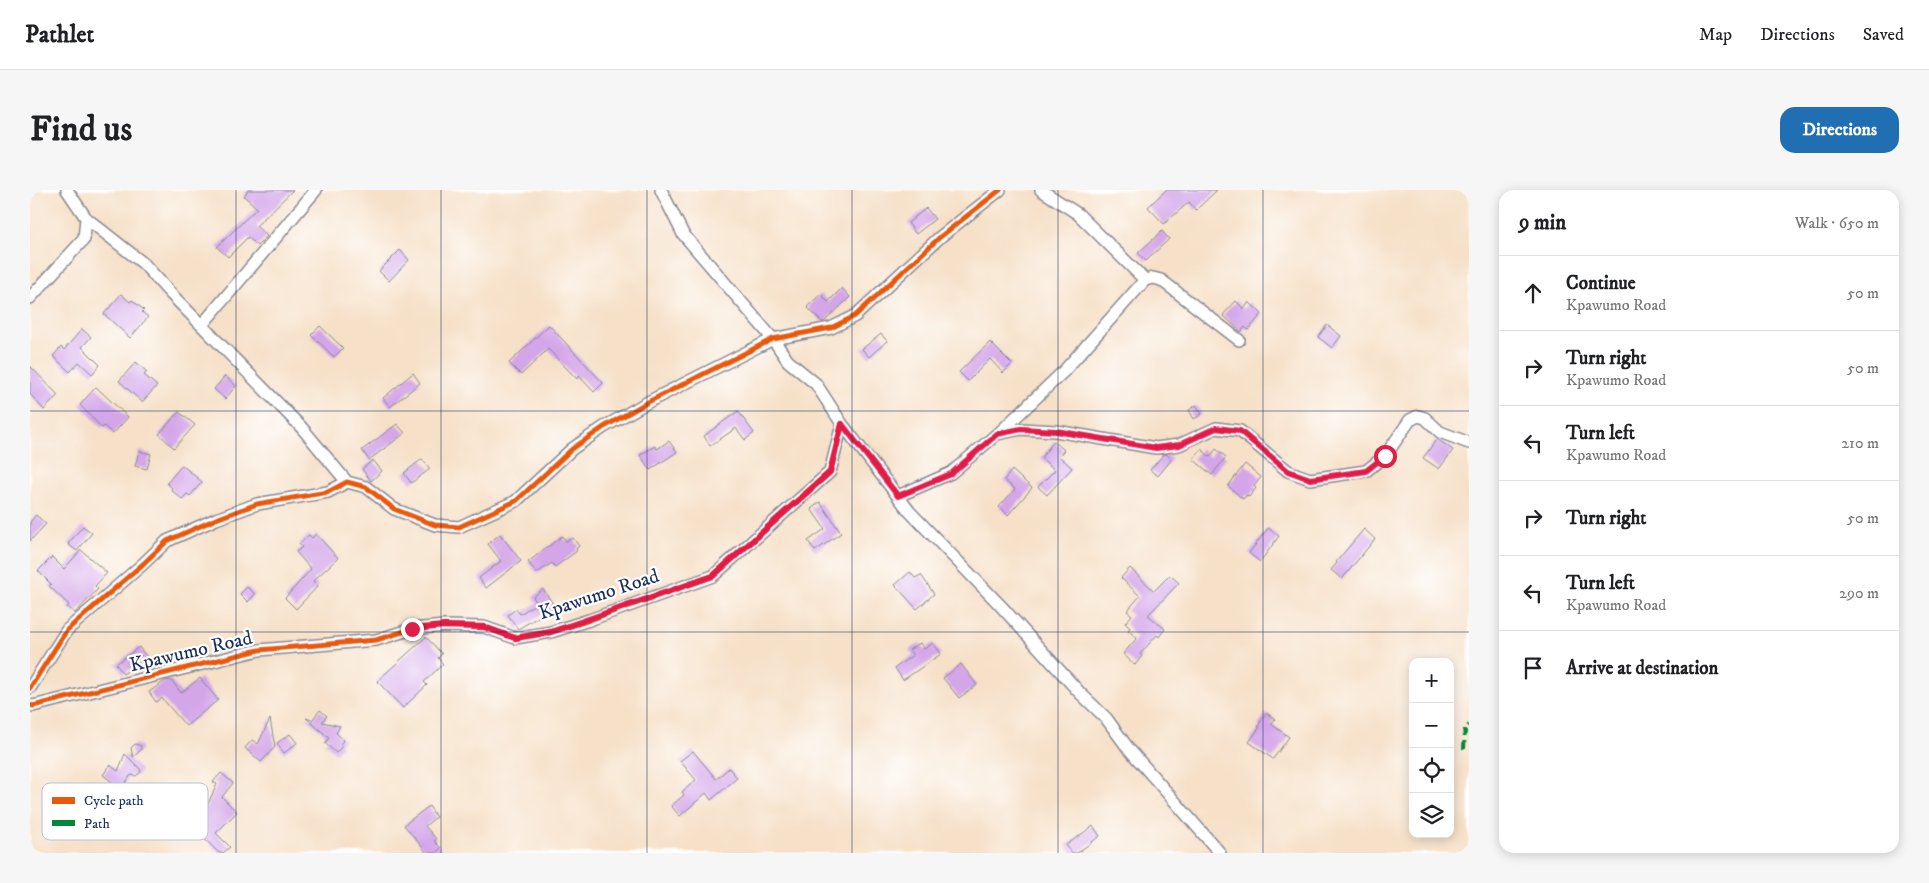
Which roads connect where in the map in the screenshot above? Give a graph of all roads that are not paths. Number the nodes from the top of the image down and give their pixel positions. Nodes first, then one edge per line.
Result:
1 (68, 190) edge
2 (316, 190) edge
3 (661, 190) edge
4 (1000, 190) edge
5 (1041, 190) edge
6 (86, 218) junction
7 (1145, 280) junction
8 (30, 298) edge
9 (202, 325) junction
10 (773, 339) junction
11 (1239, 340) dead end
12 (842, 424) junction
13 (997, 434) junction
14 (1469, 443) edge
15 (347, 482) junction
16 (898, 496) junction
17 (30, 688) edge
18 (30, 705) edge
19 (1220, 853) edge

1 - 6 street
2 - 9 street
3 - 10 street
4 - 10 street
5 - 7 street
6 - 8 street
6 - 9 street
7 - 11 street
7 - 13 street
9 - 15 street
10 - 12 street
10 - 15 street
12 - 16 street
12 - 18 street, Kpawumo Road
13 - 14 street
13 - 16 street
15 - 17 street
16 - 19 street

